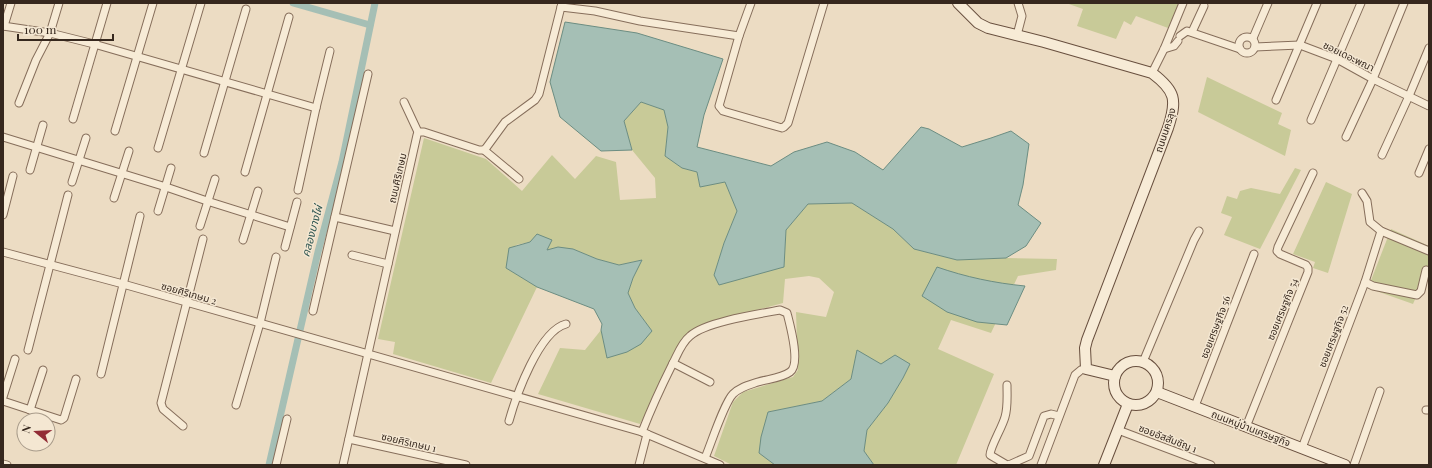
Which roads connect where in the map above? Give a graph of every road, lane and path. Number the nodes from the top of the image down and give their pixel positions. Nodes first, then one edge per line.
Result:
1 (11, 3) edge
2 (59, 3) edge
3 (107, 3) edge
4 (153, 3) edge
5 (200, 3) edge
6 (751, 3) edge
7 (824, 3) edge
8 (958, 3) edge
9 (1018, 3) edge
10 (1183, 3) edge
11 (1268, 3) edge
12 (1317, 3) edge
13 (1361, 3) edge
14 (1404, 3) edge
15 (562, 5) edge
16 (1204, 6) dead end
17 (246, 9) dead end
18 (289, 17) dead end
19 (4, 26) edge
20 (1192, 32) junction
21 (50, 33) junction
22 (1016, 35) junction
23 (739, 36) junction
24 (1253, 38) junction
25 (94, 44) junction
26 (1300, 45) junction
27 (1255, 47) junction
28 (1429, 48) edge
29 (1164, 49) junction
30 (1240, 49) junction
31 (330, 52) dead end
32 (138, 56) junction
33 (1337, 59) junction
34 (181, 69) junction
35 (1152, 73) junction
36 (368, 74) dead end
37 (1373, 79) junction
38 (225, 82) junction
39 (266, 94) junction
40 (1409, 96) junction
41 (1276, 100) dead end
42 (404, 102) dead end
43 (19, 103) dead end
44 (1429, 106) edge
45 (316, 108) junction
46 (73, 119) dead end
47 (1311, 120) dead end
48 (43, 125) dead end
49 (116, 131) dead end
50 (418, 132) junction
51 (3, 137) edge
52 (1346, 137) dead end
53 (86, 138) dead end
54 (37, 147) junction
55 (158, 148) dead end
56 (1429, 149) edge
57 (484, 150) junction
58 (129, 151) dead end
59 (204, 153) dead end
60 (1382, 155) dead end
61 (79, 160) junction
62 (171, 168) dead end
63 (30, 170) dead end
64 (245, 172) dead end
65 (1313, 172) dead end
66 (122, 173) junction
67 (1419, 173) dead end
68 (13, 176) dead end
69 (215, 179) dead end
70 (519, 179) dead end
71 (72, 182) dead end
72 (166, 187) junction
73 (298, 190) dead end
74 (258, 191) dead end
75 (1362, 193) dead end
76 (68, 195) dead end
77 (114, 198) dead end
78 (207, 201) junction
79 (297, 202) dead end
80 (158, 211) dead end
81 (3, 215) edge
82 (251, 215) junction
83 (140, 216) dead end
84 (335, 217) junction
85 (200, 226) dead end
86 (290, 227) junction
87 (395, 231) junction
88 (1199, 231) dead end
89 (1381, 231) junction
90 (203, 239) dead end
91 (243, 240) dead end
92 (285, 247) dead end
93 (1429, 251) edge
94 (3, 252) edge
95 (1254, 254) dead end
96 (352, 255) dead end
97 (276, 258) dead end
98 (388, 264) junction
99 (50, 265) junction
100 (1426, 270) dead end
101 (1364, 282) junction
102 (123, 284) junction
103 (186, 303) junction
104 (313, 311) dead end
105 (260, 323) junction
106 (566, 324) dead end
107 (28, 350) dead end
108 (368, 355) junction
109 (15, 359) dead end
110 (1143, 362) junction
111 (673, 363) junction
112 (1086, 369) junction
113 (43, 370) dead end
114 (101, 374) dead end
115 (1115, 376) junction
116 (76, 379) dead end
117 (710, 382) dead end
118 (1007, 385) dead end
119 (1380, 391) dead end
120 (1157, 392) junction
121 (517, 395) junction
122 (3, 397) edge
123 (3, 401) edge
124 (1128, 404) junction
125 (236, 405) dead end
126 (1195, 406) junction
127 (30, 410) junction
128 (1059, 416) junction
129 (287, 418) dead end
130 (509, 421) dead end
131 (183, 426) dead end
132 (1246, 427) junction
133 (1118, 430) junction
134 (644, 433) junction
135 (348, 439) junction
136 (1302, 448) junction
137 (1029, 456) junction
138 (705, 458) junction
139 (3, 464) edge
140 (7, 465) edge
141 (276, 465) edge
142 (343, 465) edge
143 (466, 465) edge
144 (639, 465) edge
145 (720, 465) edge
146 (1026, 465) edge
147 (1041, 465) edge
148 (1104, 465) edge
149 (1211, 465) edge
150 (1345, 465) edge
151 (1354, 465) edge

1 - 19 street
2 - 21 street
3 - 25 street
4 - 32 street
5 - 34 street
6 - 23 street
7 - 23 street
8 - 22 street, ถนนนครลุง
9 - 22 street
10 - 29 street
11 - 24 street
12 - 26 street
13 - 33 street
14 - 37 street
15 - 23 street
15 - 57 street
16 - 20 street
17 - 38 street
18 - 39 street
19 - 21 street
20 - 29 street
20 - 30 street, ซอยเดอะพณา
21 - 25 street
21 - 43 street
22 - 35 street, ถนนนครลุง
24 - 27 street
24 - 30 street
25 - 32 street
25 - 46 street
26 - 27 street, ซอยเดอะพณา
26 - 33 street, ซอยเดอะพณา
26 - 41 street
27 - 30 street, ซอยเดอะพณา
28 - 40 street
29 - 35 street
31 - 45 street
32 - 34 street
32 - 49 street
33 - 37 street, ซอยเดอะพณา
33 - 47 street
34 - 38 street
34 - 55 street
35 - 112 street, ถนนนครลุง
36 - 84 street
37 - 40 street, ซอยเดอะพณา
37 - 52 street
38 - 39 street
38 - 59 street
39 - 45 street
39 - 64 street
40 - 44 street, ซอยเดอะพณา
40 - 60 street
42 - 50 street
45 - 73 street
48 - 54 street
50 - 57 street
50 - 87 street, ถนนศิริเกษม
51 - 54 street
53 - 61 street
54 - 61 street
54 - 63 street
56 - 67 street
57 - 70 street
58 - 66 street
61 - 66 street
61 - 71 street
62 - 72 street
65 - 132 street, ซอยเศรษฐกิจ 54
66 - 72 street
66 - 77 street
68 - 81 street
69 - 78 street
72 - 78 street
72 - 80 street
74 - 82 street
75 - 89 street
76 - 99 street
78 - 82 street
78 - 85 street
79 - 86 street
82 - 86 street
82 - 91 street
83 - 102 street
84 - 87 street
84 - 104 street
86 - 92 street
87 - 98 street, ถนนศิริเกษม
88 - 110 street
89 - 93 street
89 - 101 street, ซอยเศรษฐกิจ 52
90 - 103 street
94 - 99 street, ซอยศิริเกษม 2
95 - 126 street, ซอยเศรษฐกิจ 56
96 - 98 street
97 - 105 street
98 - 108 street, ถนนศิริเกษม
99 - 102 street, ซอยศิริเกษม 2
99 - 107 street
100 - 101 street
101 - 136 street, ซอยเศรษฐกิจ 52
102 - 103 street, ซอยศิริเกษม 2
102 - 114 street
103 - 105 street, ซอยศิริเกษม 2
103 - 131 street
105 - 108 street, ซอยศิริเกษม 2
105 - 125 street
106 - 121 street
108 - 121 street, ซอยศิริเกษม 2
108 - 135 street, ถนนศิริเกษม
109 - 122 street
110 - 115 street
110 - 120 street
111 - 117 street
111 - 134 street
111 - 138 street
112 - 115 street
112 - 128 street
113 - 127 street
115 - 124 street
116 - 127 street
118 - 137 street
119 - 151 street
120 - 124 street
120 - 126 street, ถนนหมู่บ้านเศรษฐกิจ
121 - 130 street
121 - 134 street, ซอยศิริเกษม 2
123 - 127 street
124 - 133 street
126 - 132 street, ถนนหมู่บ้านเศรษฐกิจ
128 - 137 street
128 - 147 street
129 - 141 street
132 - 136 street, ถนนหมู่บ้านเศรษฐกิจ
133 - 148 street
133 - 149 street, ซอยอัสสัมชัญ 1
134 - 138 street, ซอยศิริเกษม 2
134 - 144 street
135 - 142 street, ถนนศิริเกษม
135 - 143 street, ซอยศิริเกษม 1
136 - 150 street, ถนนหมู่บ้านเศรษฐกิจ
137 - 146 street
138 - 145 street, ซอยศิริเกษม 2
139 - 140 street

